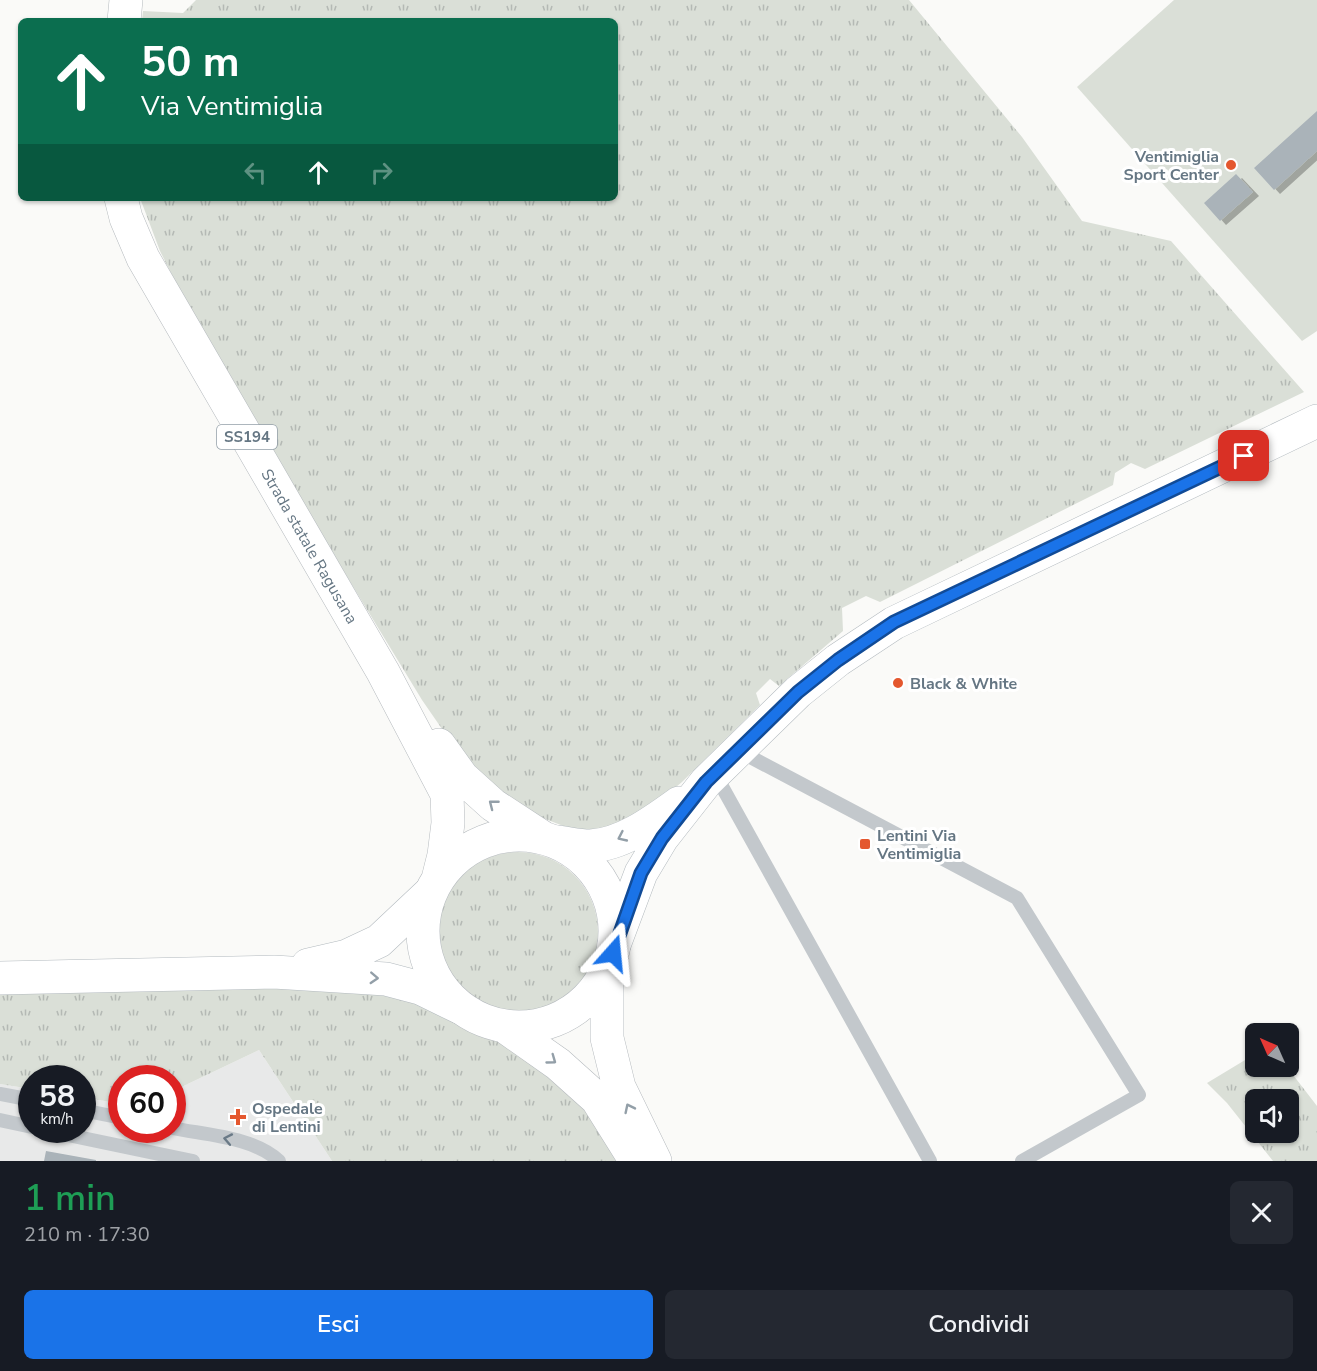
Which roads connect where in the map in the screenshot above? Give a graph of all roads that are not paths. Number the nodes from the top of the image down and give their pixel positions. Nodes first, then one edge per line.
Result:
1 (126, 0) edge
2 (124, 18) edge
3 (122, 201) edge
4 (1317, 421) edge
5 (383, 672) junction
6 (738, 751) junction
7 (711, 778) junction
8 (549, 839) junction
9 (434, 886) junction
10 (611, 957) junction
11 (274, 972) junction
12 (0, 978) edge
13 (459, 1007) junction
14 (504, 1026) junction
15 (0, 1094) edge
16 (18, 1097) edge
17 (0, 1120) edge
18 (18, 1124) edge
19 (186, 1131) edge
20 (96, 1141) edge
21 (193, 1161) edge
22 (279, 1161) edge
23 (636, 1161) edge
24 (655, 1161) edge
25 (930, 1161) edge
26 (1022, 1161) edge

1 - 2 main road
3 - 5 main road, Strada statale Ragusana / SS194
4 - 6 main road
8 -> 5 main road
5 - 9 main road
6 - 7 main road
6 - 26 lane
7 -> 8 main road
7 - 10 main road
7 - 25 lane
8 - 9 main road
8 - 10 main road
9 - 11 main road
9 - 13 main road
10 - 14 main road
24 -> 10 main road
11 - 12 main road
11 -> 13 main road
13 - 14 main road
14 -> 23 main road
15 - 16 lane
17 - 18 lane
22 -> 19 lane
20 - 21 lane

